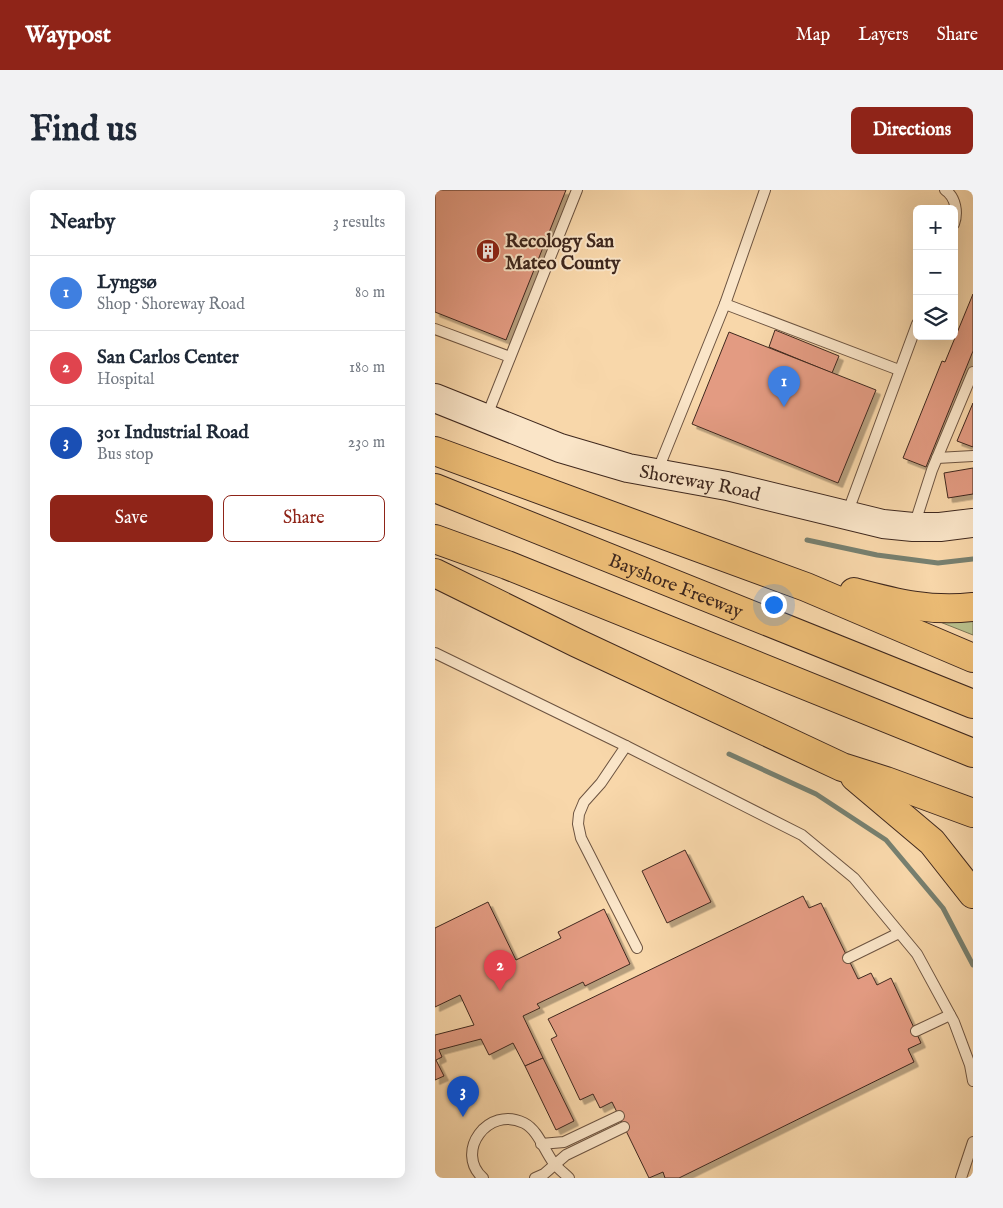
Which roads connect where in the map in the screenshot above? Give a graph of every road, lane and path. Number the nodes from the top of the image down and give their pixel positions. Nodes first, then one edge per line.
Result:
1 (577, 190) edge
2 (765, 190) edge
3 (945, 190) edge
4 (955, 205) edge
5 (725, 304) junction
6 (435, 329) edge
7 (913, 334) edge
8 (510, 357) junction
9 (899, 370) junction
10 (973, 372) edge
11 (435, 398) edge
12 (486, 418) junction
13 (435, 450) edge
14 (973, 456) edge
15 (937, 458) junction
16 (657, 473) junction
17 (435, 488) edge
18 (846, 515) junction
19 (973, 523) edge
20 (913, 527) junction
21 (435, 539) edge
22 (435, 573) edge
23 (806, 587) junction
24 (973, 607) edge
25 (435, 653) edge
26 (973, 658) edge
27 (973, 704) edge
28 (626, 746) junction
29 (973, 754) edge
30 (842, 767) junction
31 (973, 813) edge
32 (973, 894) edge
33 (899, 933) junction
34 (637, 948) dead end
35 (848, 958) dead end
36 (950, 1015) junction
37 (916, 1032) dead end
38 (973, 1081) edge
39 (619, 1116) dead end
40 (624, 1127) dead end
41 (973, 1142) edge
42 (541, 1144) junction
43 (554, 1164) junction
44 (483, 1178) edge
45 (535, 1178) edge
46 (569, 1178) edge
47 (961, 1178) edge

1 - 8 lane
2 - 5 lane
3 - 4 lane
5 - 9 lane
5 - 16 lane
6 - 8 lane
7 - 9 lane
8 - 12 lane
9 - 18 lane
10 - 15 lane
11 - 12 street, Shoreway Road
12 - 16 street, Shoreway Road
13 - 23 highway
14 - 15 lane
15 - 20 lane
16 - 18 street, Shoreway Road
17 - 27 highway, Bayshore Freeway
18 - 20 street, Shoreway Road
19 - 20 street, Shoreway Road
21 - 29 highway
22 - 30 highway
23 - 24 highway
23 - 26 highway
25 - 28 lane
28 - 33 lane
28 - 34 lane
30 - 31 highway
30 - 32 highway
33 - 35 lane
33 - 36 lane
36 - 37 lane
36 - 38 lane
39 - 42 lane
40 - 43 lane
41 - 47 lane
42 - 43 lane
42 - 44 lane
43 - 45 lane
43 - 46 lane

